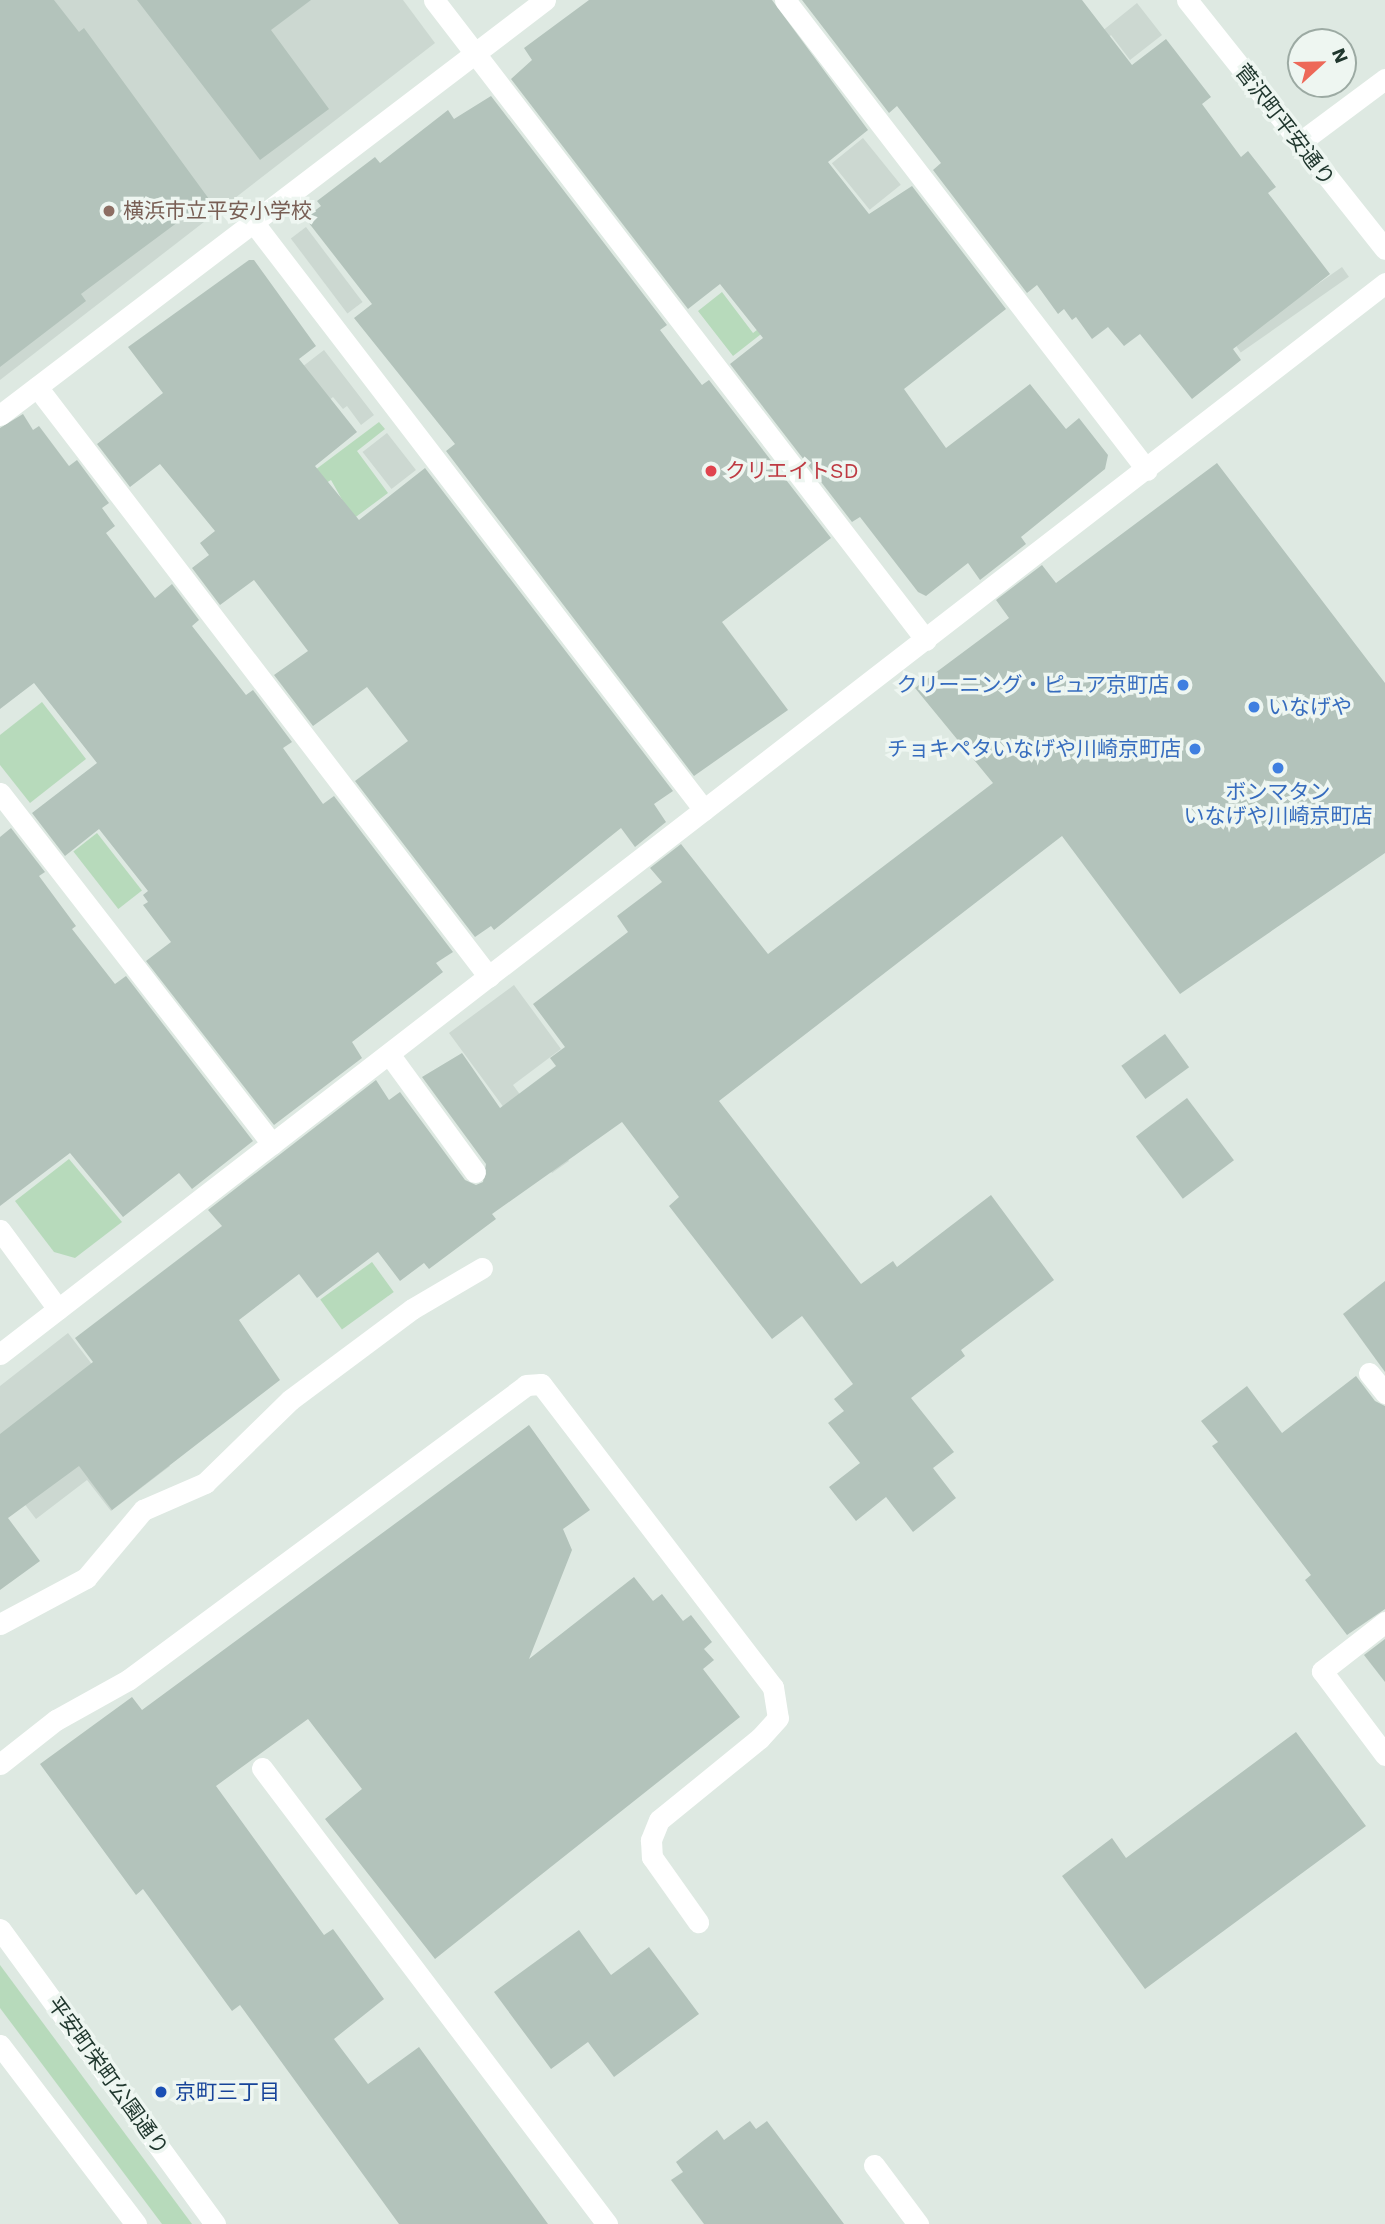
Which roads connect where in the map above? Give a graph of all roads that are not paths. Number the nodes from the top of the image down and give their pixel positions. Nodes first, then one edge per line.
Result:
1 (434, 0) edge
2 (545, 0) edge
3 (785, 0) edge
4 (1187, 0) edge
5 (475, 53) junction
6 (1385, 79) edge
7 (1299, 144) junction
8 (253, 222) junction
9 (1385, 249) edge
10 (1385, 282) edge
11 (37, 387) junction
12 (0, 415) edge
13 (1147, 470) junction
14 (926, 640) junction
15 (0, 793) edge
16 (704, 810) junction
17 (489, 976) junction
18 (389, 1054) junction
19 (272, 1144) junction
20 (475, 1172) dead end
21 (0, 1230) edge
22 (482, 1268) dead end
23 (58, 1309) junction
24 (0, 1354) edge
25 (1369, 1373) dead end
26 (1385, 1393) edge
27 (1385, 1622) edge
28 (0, 1624) edge
29 (1385, 1755) edge
30 (0, 1764) edge
31 (262, 1768) dead end
32 (698, 1922) dead end
33 (0, 1929) edge
34 (0, 2045) edge
35 (874, 2165) dead end
36 (136, 2224) edge
37 (215, 2224) edge
38 (607, 2224) edge
39 (918, 2224) edge

1 - 5 street
2 - 5 street
3 - 13 street
4 - 7 street, 菅沢町平安通り
5 - 8 street
5 - 14 street
6 - 7 street
7 - 9 street, 菅沢町平安通り
8 - 11 street
8 - 16 street
10 - 13 street
11 - 12 street
11 - 17 street
13 - 14 street
14 - 16 street
15 - 19 street
16 - 17 street
17 - 18 street
18 - 19 street
18 - 20 street
19 - 23 street
21 - 23 street
22 - 28 street
23 - 24 street
25 - 26 street
27 - 29 street
30 - 32 street
31 - 38 street
33 - 37 street, 平安町栄町公園通り
34 - 36 street
35 - 39 street

